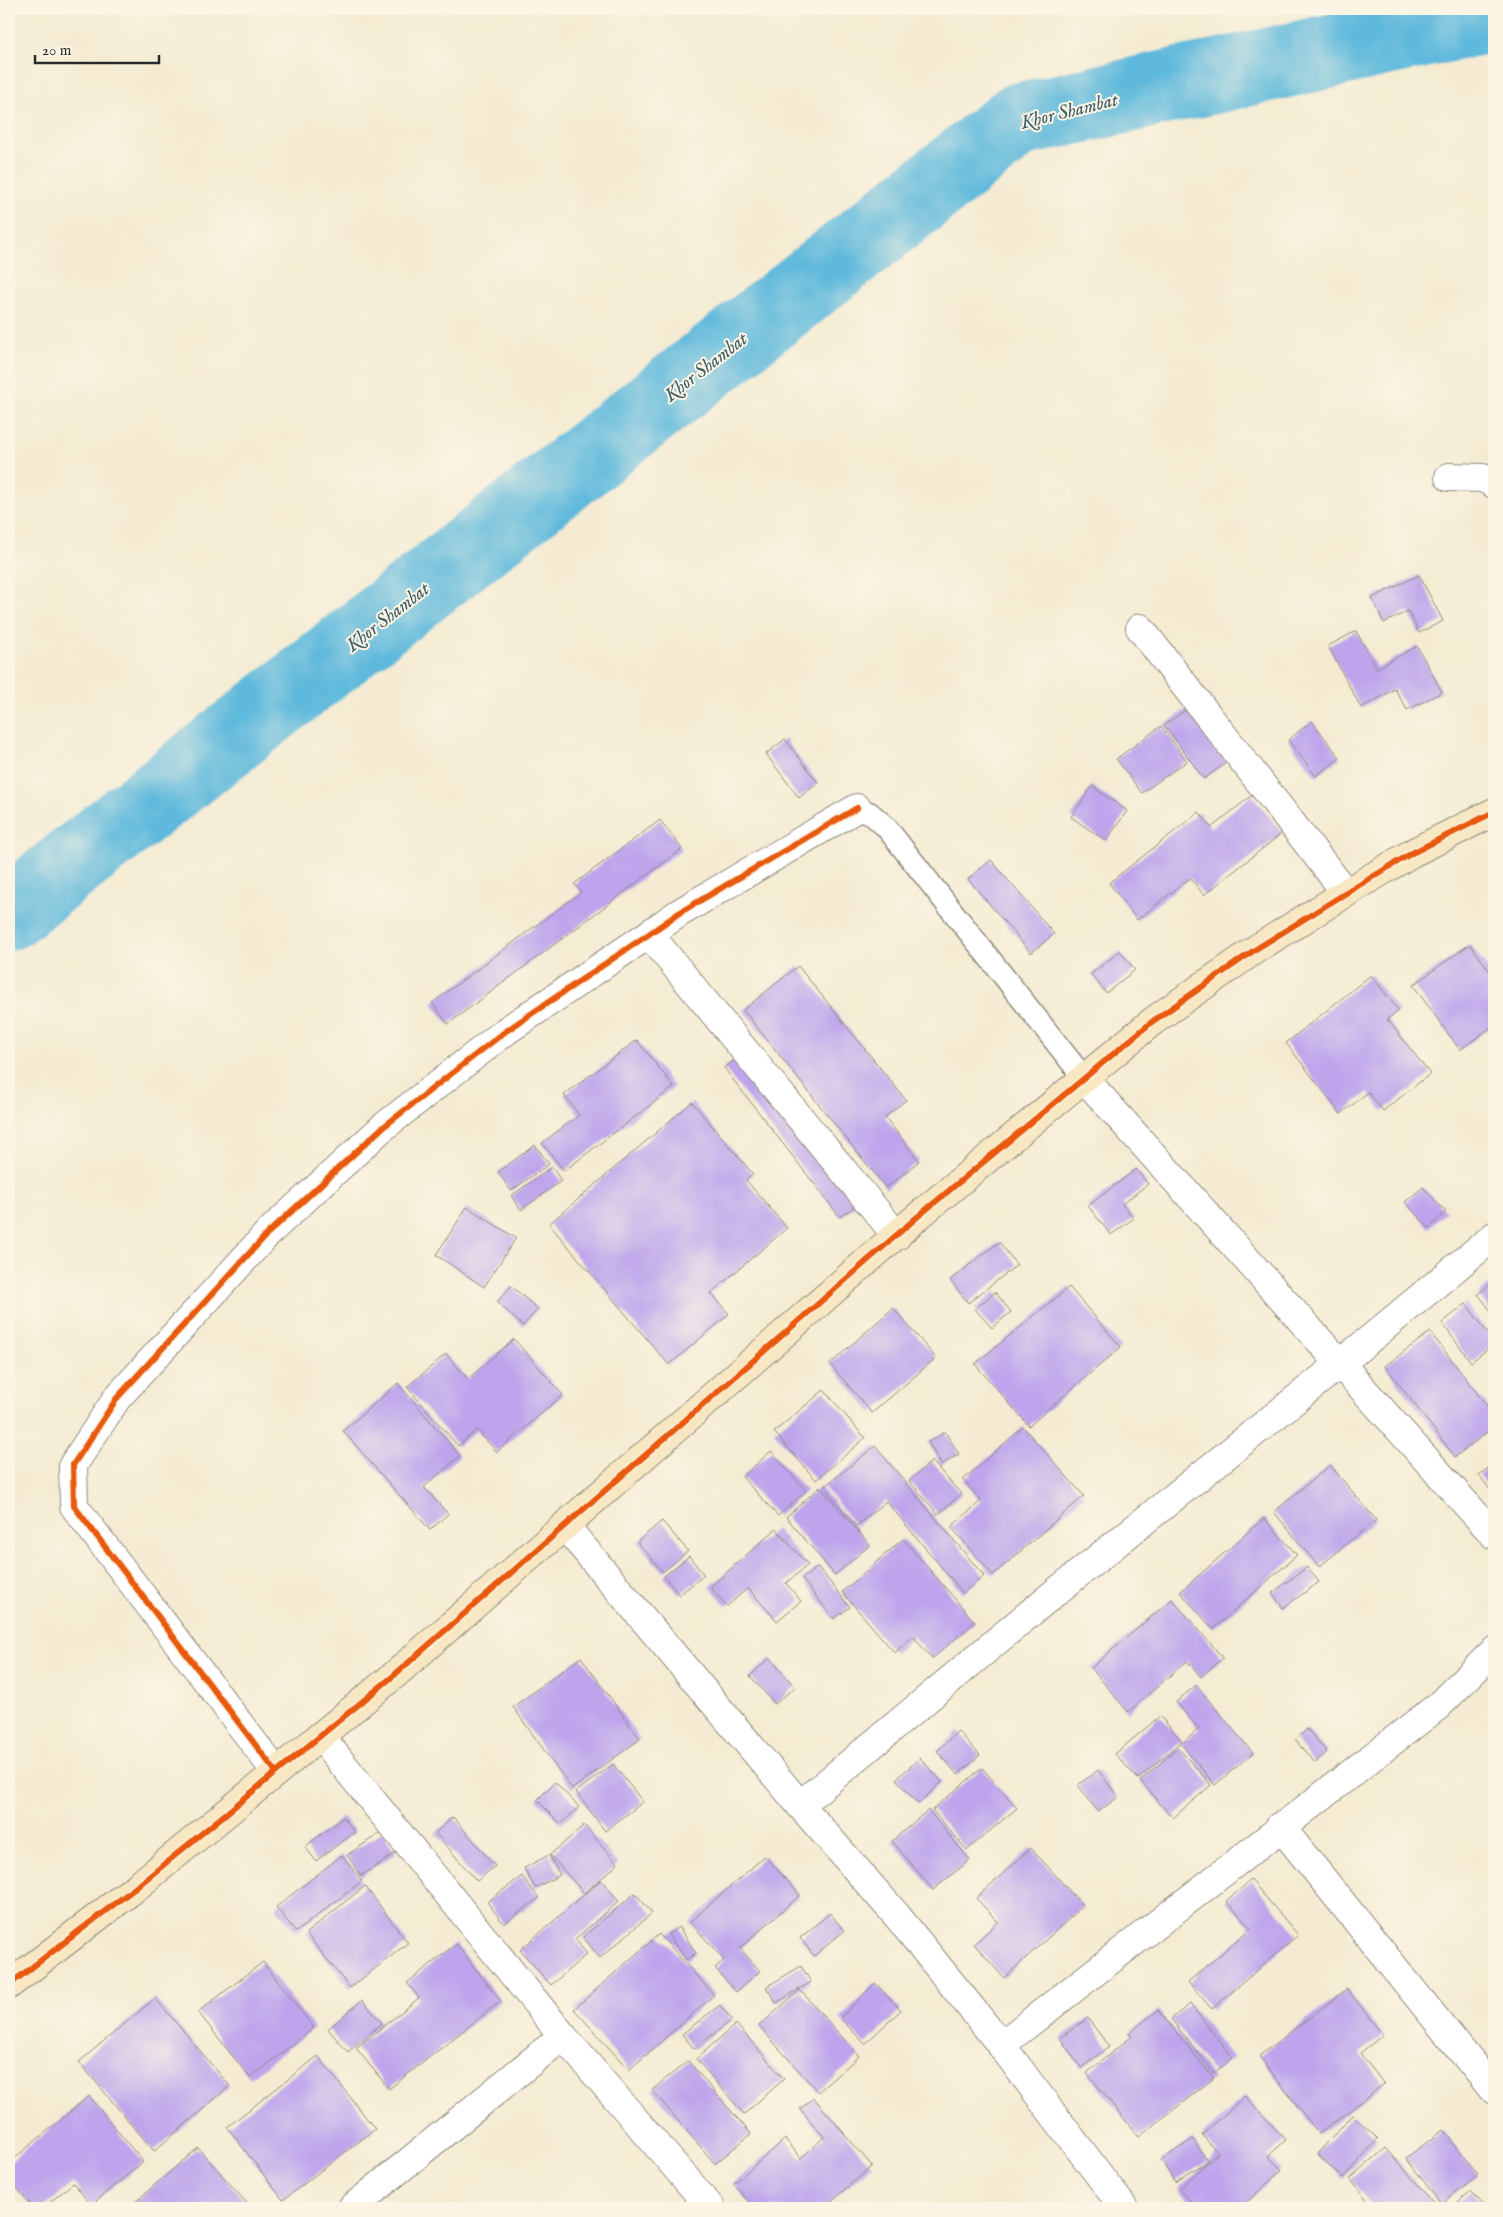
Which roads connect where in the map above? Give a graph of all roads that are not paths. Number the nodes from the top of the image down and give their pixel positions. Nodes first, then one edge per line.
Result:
1 (1449, 477) dead end
2 (1494, 484) edge
3 (1140, 628) dead end
4 (857, 808) joint
5 (1494, 812) edge
6 (1346, 893) junction
7 (649, 934) junction
8 (1083, 1077) junction
9 (897, 1236) junction
10 (1494, 1236) edge
11 (1342, 1363) junction
12 (565, 1526) junction
13 (1494, 1535) edge
14 (1494, 1651) edge
15 (320, 1736) junction
16 (276, 1772) junction
17 (800, 1805) junction
18 (1280, 1826) junction
19 (9, 1985) edge
20 (563, 2036) junction
21 (1001, 2045) junction
22 (1494, 2091) edge
23 (352, 2208) edge
24 (711, 2208) edge
25 (1124, 2208) edge

1 - 2 street
3 - 6 street
4 - 7 street
4 - 8 lane
5 - 6 street
6 - 8 street
7 - 9 street
7 - 16 street
8 - 9 street
8 - 11 street
9 - 12 street
10 - 11 street
11 - 13 street
11 - 17 street
12 - 15 street
12 - 17 street
14 - 18 street
15 - 16 street
15 - 20 street
16 - 19 street
17 - 21 street
18 - 21 street
18 - 22 street
20 - 23 street
20 - 24 street
21 - 25 street

